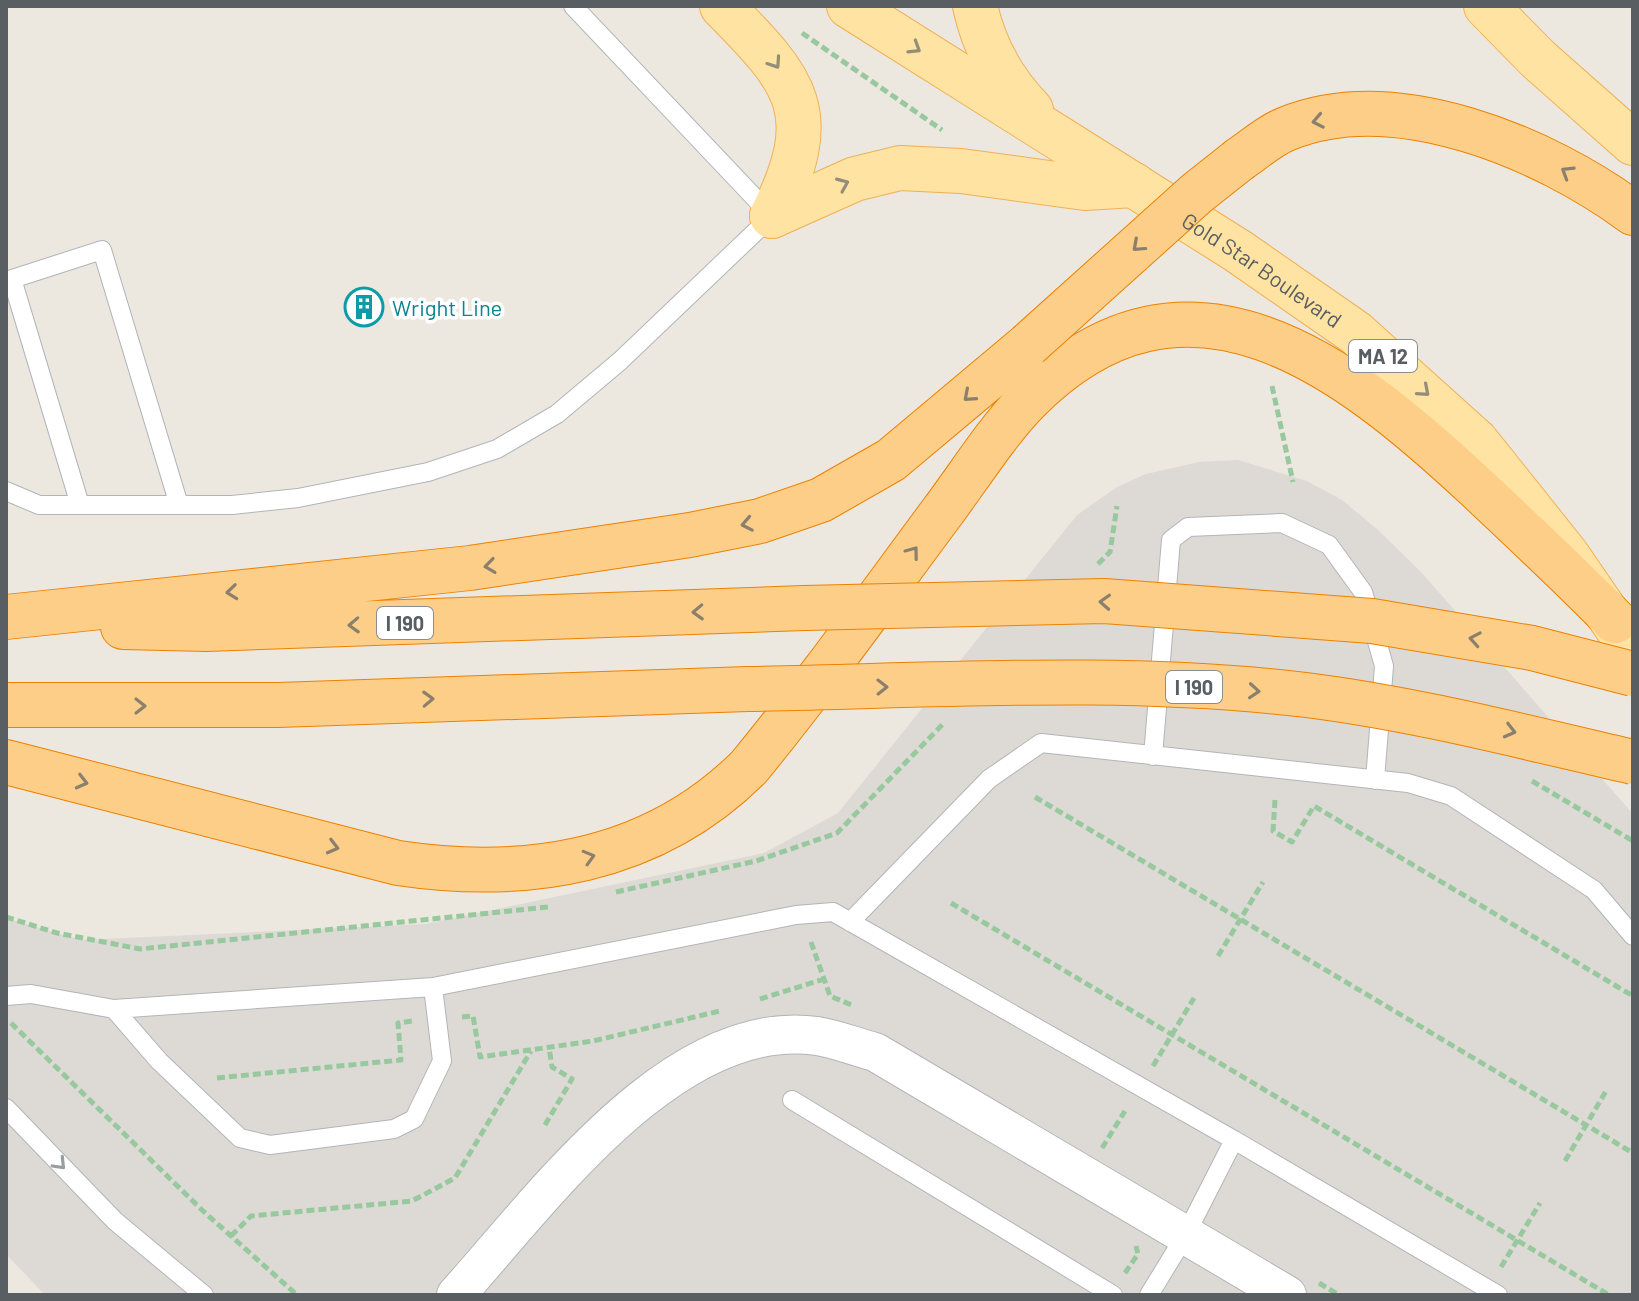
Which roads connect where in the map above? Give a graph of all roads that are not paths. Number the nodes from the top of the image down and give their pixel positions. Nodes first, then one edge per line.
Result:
1 (573, 6) edge
2 (722, 6) edge
3 (849, 6) edge
4 (975, 6) edge
5 (1486, 6) edge
6 (1505, 6) edge
7 (1538, 59) junction
8 (1061, 140) junction
9 (1633, 143) edge
10 (1134, 185) junction
11 (1633, 213) edge
12 (772, 216) junction
13 (9, 280) edge
14 (6, 491) edge
15 (80, 505) junction
16 (179, 505) junction
17 (6, 617) edge
18 (6, 623) edge
19 (1624, 636) edge
20 (1633, 674) edge
21 (6, 705) edge
22 (1153, 756) junction
23 (6, 762) edge
24 (1633, 762) edge
25 (1375, 780) junction
26 (850, 922) junction
27 (1633, 936) edge
28 (433, 987) junction
29 (6, 996) edge
30 (114, 1009) junction
31 (792, 1100) dead end
32 (6, 1108) edge
33 (1234, 1140) junction
34 (1185, 1236) junction
35 (1497, 1286) edge
36 (204, 1295) edge
37 (456, 1295) edge
38 (1113, 1295) edge
39 (1149, 1295) edge
40 (1287, 1295) edge

1 - 12 lane
2 -> 12 main road
3 -> 8 main road, Gold Star Boulevard / MA 12
4 - 8 main road
5 - 7 main road
6 - 7 main road
7 - 9 main road
8 - 10 main road, Gold Star Boulevard / MA 12
12 -> 10 main road
10 -> 19 main road, Gold Star Boulevard / MA 12
11 -> 17 highway, bridge
12 - 16 lane
13 - 15 lane
13 - 16 lane
14 - 15 lane
15 - 16 lane
20 -> 18 highway, I 190, bridge
23 -> 19 highway
21 -> 24 highway, I 190, bridge
22 - 25 lane
22 - 25 lane
22 - 26 lane
25 - 27 lane
26 - 28 lane
26 - 33 lane
28 - 30 lane
28 - 30 lane
29 - 30 lane
31 - 38 lane
32 -> 36 lane
33 - 34 lane
33 - 35 lane
34 - 37 street
34 - 39 lane
34 - 40 street

